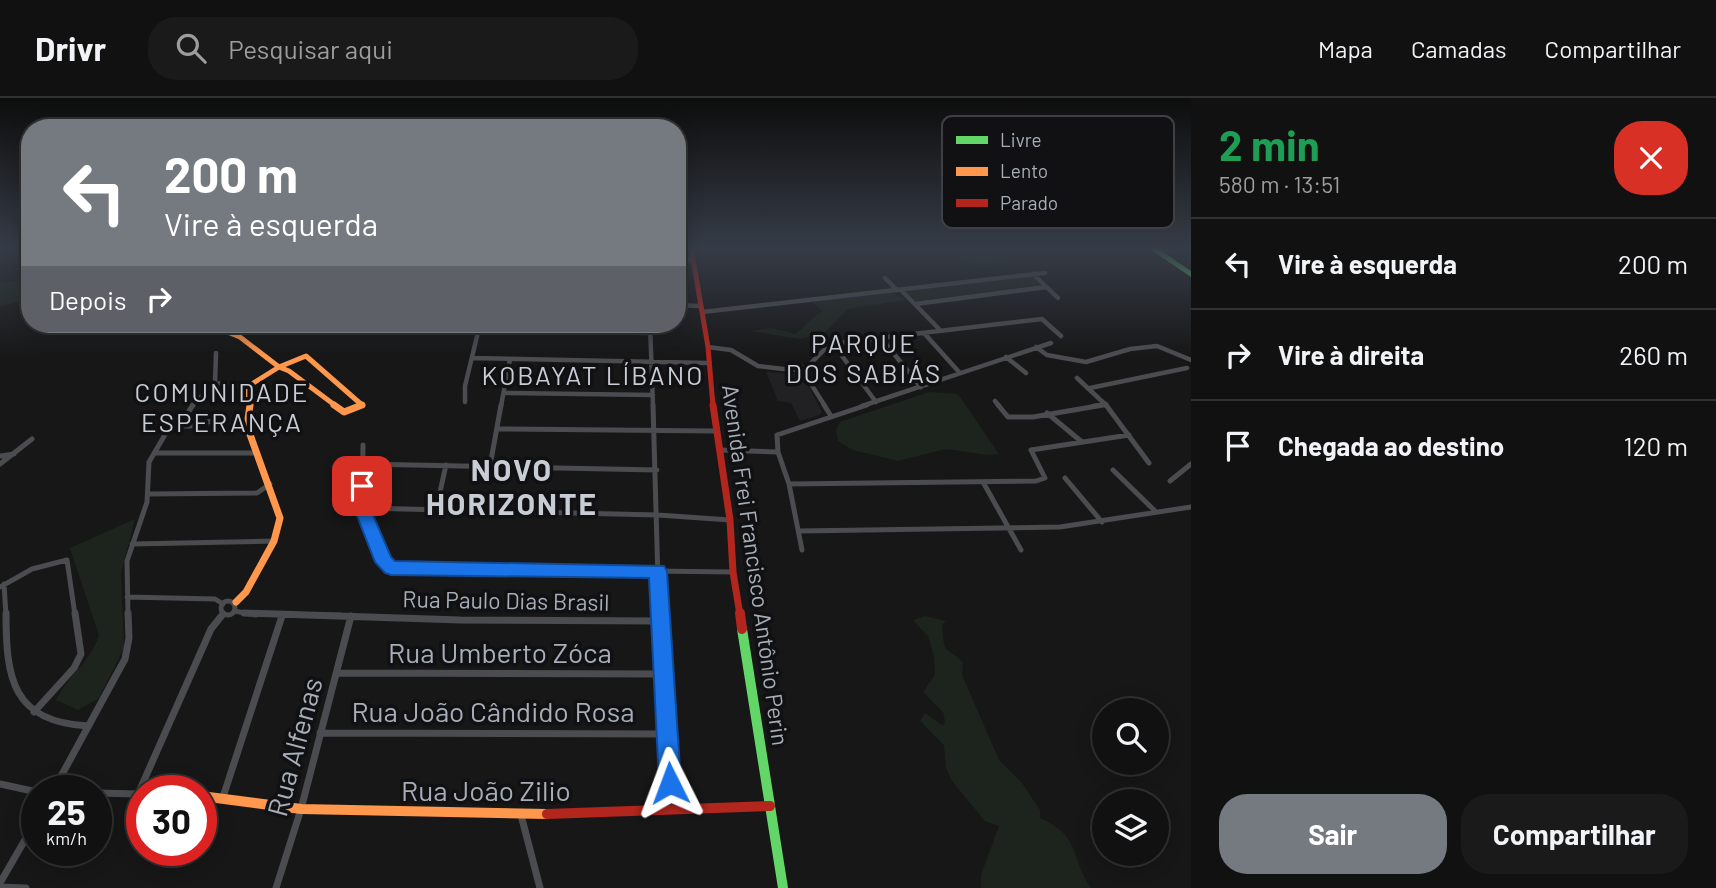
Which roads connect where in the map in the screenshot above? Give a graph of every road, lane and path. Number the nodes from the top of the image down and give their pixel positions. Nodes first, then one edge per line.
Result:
1 (697, 284) edge
2 (892, 284) edge
3 (950, 284) edge
4 (1043, 284) edge
5 (1046, 287) junction
6 (899, 290) junction
7 (1058, 298) dead end
8 (915, 304) junction
9 (686, 306) edge
10 (701, 309) junction
11 (940, 330) junction
12 (230, 333) edge
13 (478, 333) edge
14 (650, 333) edge
15 (924, 333) junction
16 (1061, 336) dead end
17 (881, 338) junction
18 (1051, 343) dead end
19 (834, 345) junction
20 (708, 347) junction
21 (1036, 347) junction
22 (216, 353) dead end
23 (1006, 357) junction
24 (472, 358) junction
25 (510, 359) junction
26 (1191, 360) edge
27 (651, 362) junction
28 (708, 363) junction
29 (278, 367) junction
30 (1187, 368) dead end
31 (802, 370) junction
32 (959, 372) junction
33 (1026, 373) dead end
34 (1077, 378) dead end
35 (215, 383) junction
36 (247, 387) junction
37 (921, 387) junction
38 (1090, 388) junction
39 (504, 393) junction
40 (653, 395) junction
41 (995, 401) dead end
42 (464, 402) dead end
43 (876, 402) junction
44 (1106, 404) junction
45 (1047, 413) junction
46 (831, 416) junction
47 (222, 419) dead end
48 (498, 429) junction
49 (655, 431) junction
50 (715, 431) junction
51 (166, 433) dead end
52 (1129, 435) junction
53 (32, 439) dead end
54 (1082, 442) junction
55 (363, 445) dead end
56 (720, 450) junction
57 (778, 452) junction
58 (155, 453) junction
59 (257, 453) junction
60 (15, 454) junction
61 (0, 456) edge
62 (1149, 463) dead end
63 (0, 464) edge
64 (362, 464) junction
65 (1191, 464) edge
66 (446, 465) junction
67 (490, 466) junction
68 (657, 470) junction
69 (1113, 470) dead end
70 (1065, 478) dead end
71 (1170, 481) dead end
72 (983, 482) junction
73 (270, 484) junction
74 (789, 484) junction
75 (148, 494) junction
76 (1191, 507) edge
77 (362, 508) junction
78 (436, 510) junction
79 (1156, 512) junction
80 (659, 515) junction
81 (730, 520) junction
82 (1102, 522) junction
83 (1008, 527) junction
84 (799, 531) junction
85 (274, 541) junction
86 (132, 544) junction
87 (802, 550) dead end
88 (1021, 550) dead end
89 (658, 571) junction
90 (733, 572) junction
91 (2, 586) edge
92 (127, 597) junction
93 (0, 601) edge
94 (223, 604) junction
95 (8, 606) junction
96 (235, 607) junction
97 (223, 614) junction
98 (282, 616) junction
99 (351, 616) junction
100 (659, 621) junction
101 (338, 673) junction
102 (663, 674) junction
103 (34, 712) junction
104 (88, 726) junction
105 (320, 733) junction
106 (667, 734) junction
107 (62, 775) edge
108 (148, 775) edge
109 (0, 785) edge
110 (21, 789) edge
111 (217, 797) edge
112 (223, 797) junction
113 (771, 806) junction
114 (671, 808) junction
115 (301, 809) junction
116 (521, 815) junction
117 (21, 848) edge
118 (0, 885) edge
119 (26, 888) edge
120 (276, 888) edge
121 (540, 888) edge
122 (783, 888) edge

1 - 10 street, Avenida Frei Francisco Antônio Perin
2 - 6 street
3 - 6 street
4 - 5 street
5 - 7 street
5 - 8 street
6 - 8 street
6 - 10 street
8 - 11 street
9 - 10 street
10 - 20 street, Avenida Frei Francisco Antônio Perin
11 - 15 street
11 - 16 street
12 - 29 street
13 - 24 street
14 - 27 street
15 - 17 street
15 - 32 street
17 - 19 street
17 - 37 street
18 - 21 street
19 - 31 street
19 - 43 street
20 - 28 street, Avenida Frei Francisco Antônio Perin
20 - 31 street
21 - 23 street
21 - 26 street
22 - 35 street
23 - 32 street
23 - 33 street
24 - 25 street
24 - 42 street
25 - 27 street
25 - 39 street
27 - 28 street
27 - 40 street
28 - 50 street, Avenida Frei Francisco Antônio Perin
29 - 29 street
29 - 36 street
30 - 38 street
31 - 46 street
32 - 37 street
34 - 38 street
35 - 36 street
35 - 47 street
36 - 59 street
37 - 43 street
38 - 44 street
39 - 40 street
39 - 48 street
40 - 49 street
41 - 45 street
43 - 46 street
44 - 45 street
44 - 52 street
45 - 54 street
46 - 57 street
48 - 49 street
48 - 67 street
49 - 50 street
49 - 68 street
50 - 56 street, Avenida Frei Francisco Antônio Perin
51 - 58 street
52 - 54 street
52 - 62 street
53 - 60 street
54 - 72 street
55 - 64 street
56 - 57 street
56 - 81 street, Avenida Frei Francisco Antônio Perin
57 - 74 street
58 - 59 street
58 - 75 street
59 - 73 street
60 - 61 street
60 - 63 street
64 - 66 street
64 - 77 street
65 - 71 street
66 - 67 street
66 - 78 street
67 - 68 street
68 - 80 street
69 - 79 street
70 - 82 street
72 - 74 street
72 - 83 street
73 - 75 street
73 - 85 street
74 - 84 street
75 - 86 street
76 - 79 street
77 - 78 street
77 - 89 street
78 - 80 street
79 - 82 street
80 - 81 street
80 - 89 street
81 - 90 street, Avenida Frei Francisco Antônio Perin
82 - 83 street
83 - 84 street
83 - 88 street
84 - 87 street
85 - 86 street
85 - 96 street
86 - 92 street
89 - 90 street
89 - 100 street
90 - 113 street, Avenida Frei Francisco Antônio Perin
91 - 95 street
91 - 103 street
92 - 94 street
92 - 104 street
93 - 95 street
94 - 96 street
94 - 97 street
95 - 103 street
96 - 97 street
96 - 98 street, Rua Paulo Dias Brasil
97 - 108 street
98 - 99 street, Rua Paulo Dias Brasil
98 - 112 street
99 - 100 street, Rua Paulo Dias Brasil
99 - 101 street, Rua Alfenas
100 - 102 street
101 - 102 street, Rua Umberto Zóca
101 - 105 street, Rua Alfenas
102 - 106 street
103 - 104 street
104 - 107 street
105 - 106 street, Rua João Cândido Rosa
105 - 115 street, Rua Alfenas
106 - 114 street
109 - 110 street
111 - 112 street, Rua João Zilio
112 - 115 street, Rua João Zilio
113 - 114 street, Rua João Zilio
113 - 122 street, Avenida Frei Francisco Antônio Perin
114 - 116 street, Rua João Zilio
115 - 116 street, Rua João Zilio
115 - 120 street, Rua Alfenas
116 - 121 street
117 - 118 street
118 - 119 street

